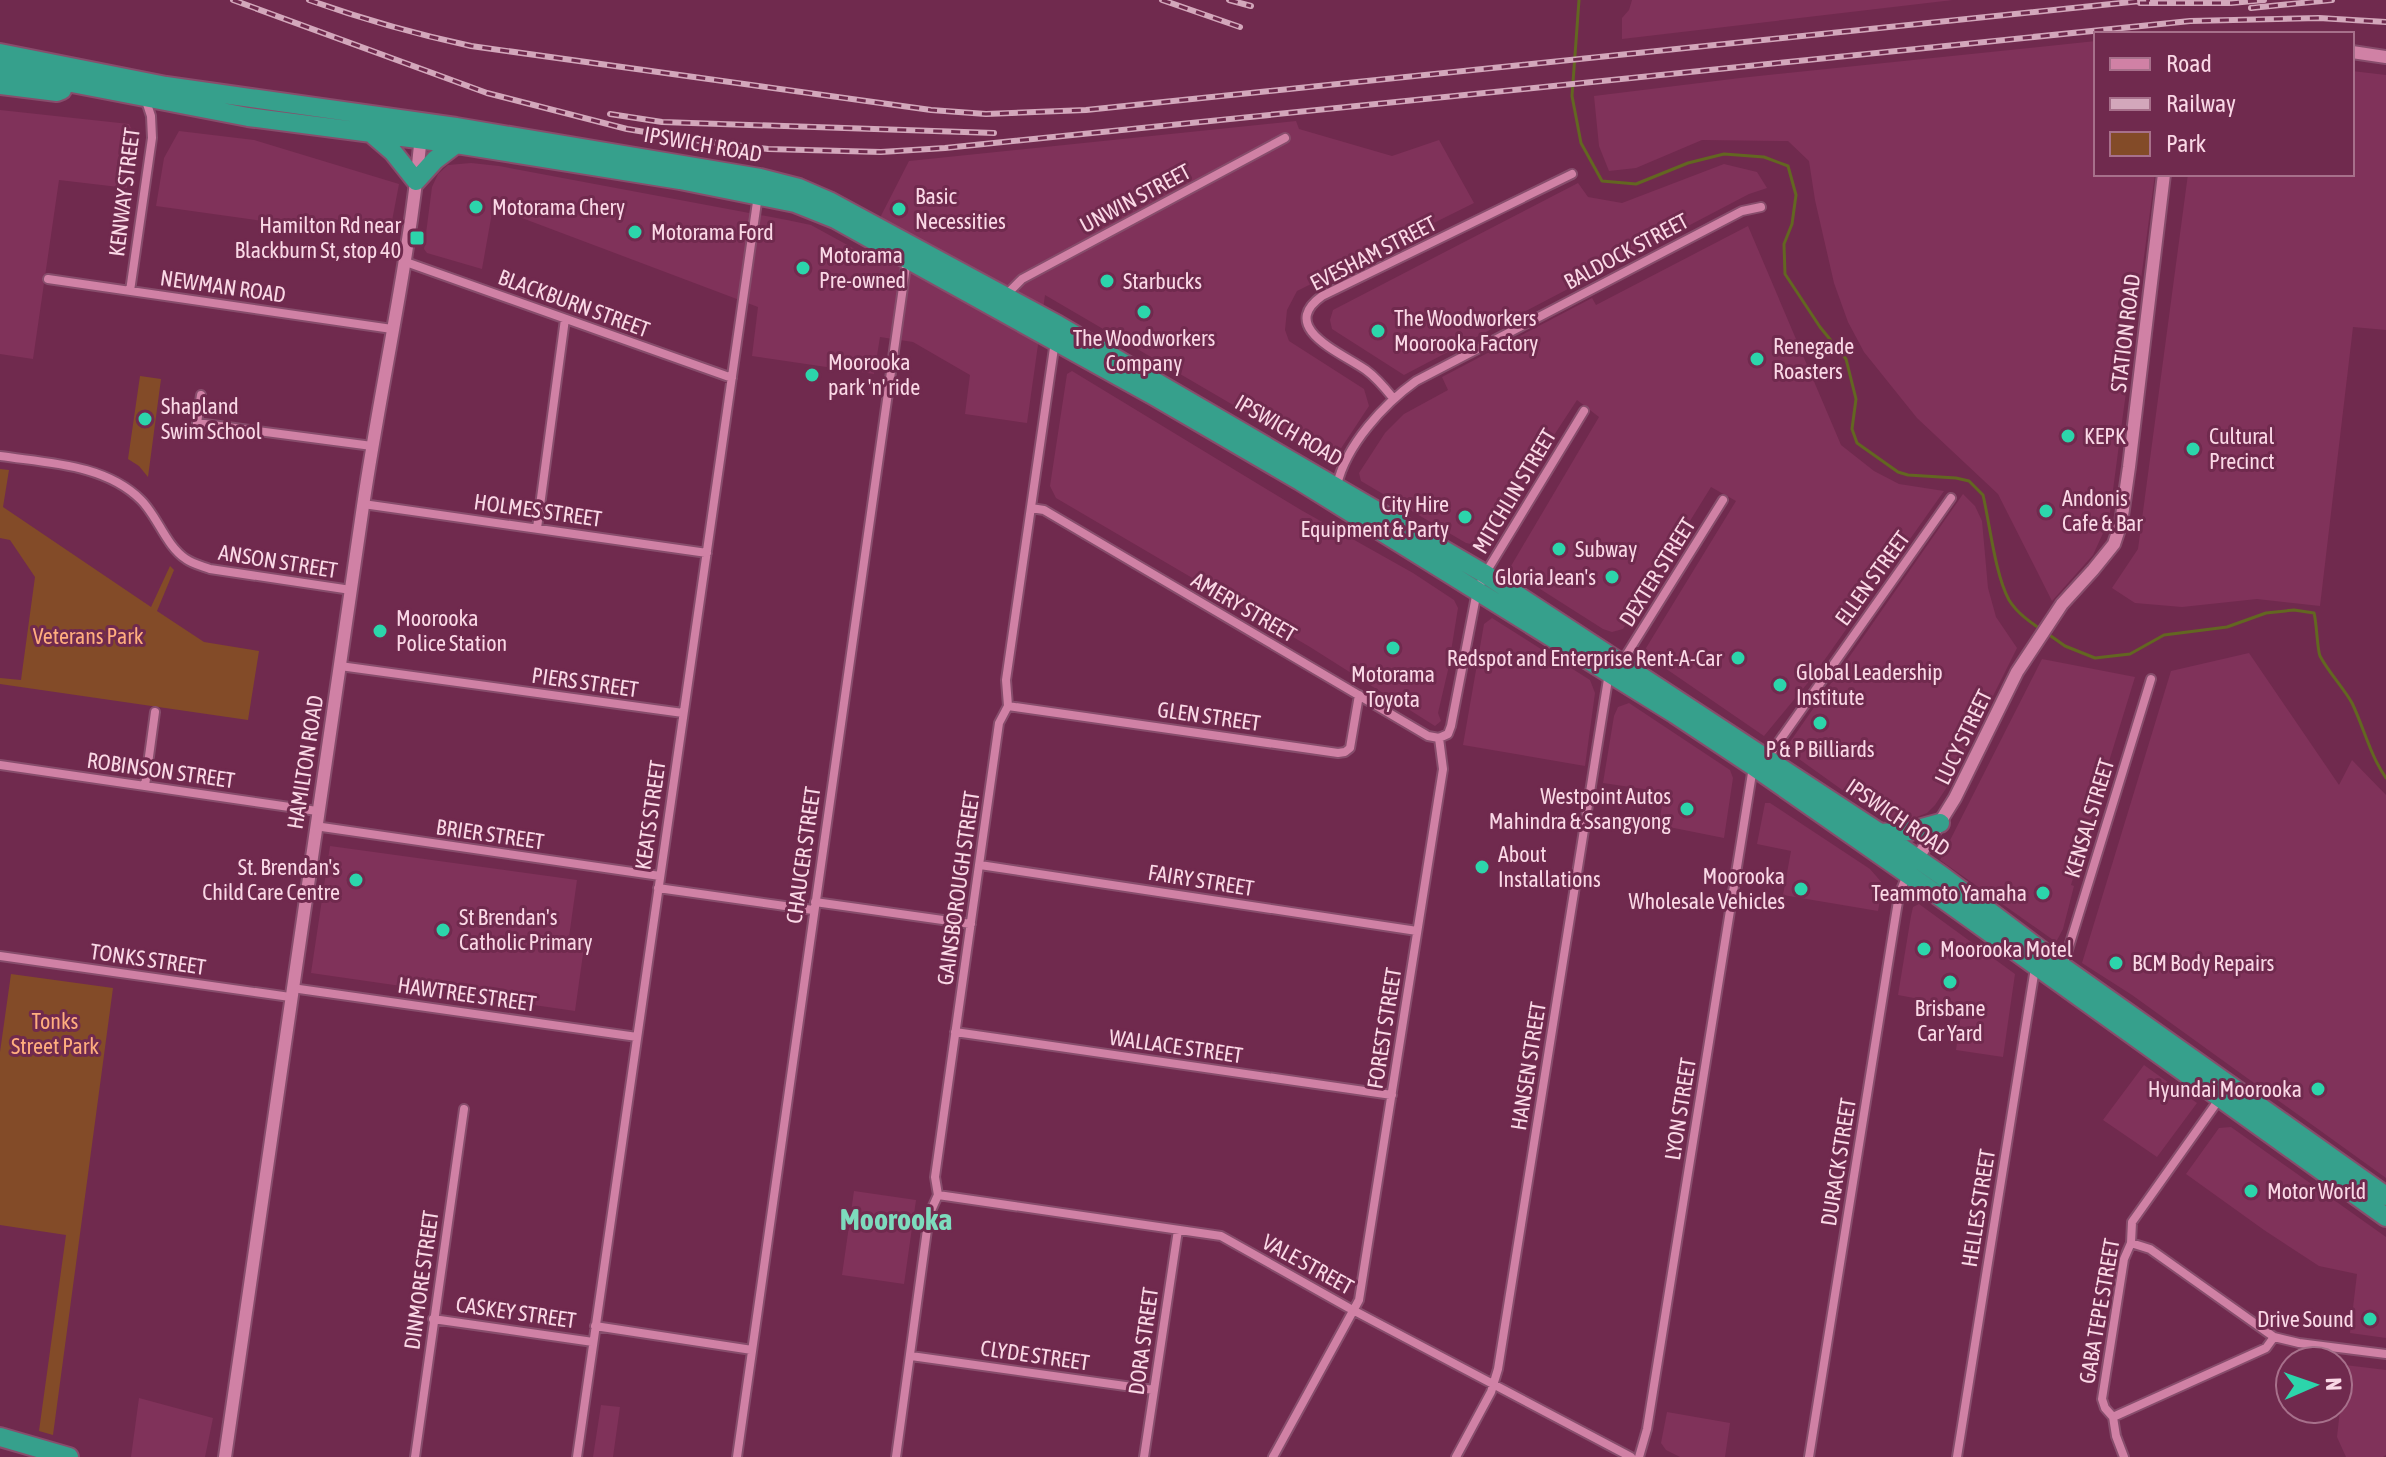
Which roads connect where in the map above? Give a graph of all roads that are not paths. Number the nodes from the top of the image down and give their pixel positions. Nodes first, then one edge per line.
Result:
1 (0, 42) edge
2 (2354, 52) edge
3 (9, 55) edge
4 (2386, 57) edge
5 (0, 69) edge
6 (76, 84) junction
7 (0, 85) edge
8 (145, 98) junction
9 (421, 131) junction
10 (372, 134) junction
11 (1285, 138) dead end
12 (456, 144) junction
13 (1572, 174) dead end
14 (2164, 176) edge
15 (416, 181) junction
16 (759, 187) junction
17 (1761, 207) dead end
18 (907, 258) junction
19 (403, 261) junction
20 (48, 279) dead end
21 (130, 291) junction
22 (1005, 296) junction
23 (565, 319) junction
24 (392, 329) junction
25 (1056, 333) junction
26 (732, 378) junction
27 (201, 395) dead end
28 (1393, 398) junction
29 (1584, 411) dead end
30 (372, 446) junction
31 (0, 456) edge
32 (1337, 486) junction
33 (1951, 498) dead end
34 (1723, 500) dead end
35 (363, 504) junction
36 (1031, 508) junction
37 (537, 528) junction
38 (707, 553) junction
39 (1481, 582) junction
40 (351, 590) junction
41 (2054, 617) joint
42 (340, 666) junction
43 (1615, 668) junction
44 (2151, 679) dead end
45 (1359, 695) junction
46 (1008, 706) junction
47 (155, 712) dead end
48 (683, 713) junction
49 (1439, 738) junction
50 (1760, 762) junction
51 (0, 765) edge
52 (145, 786) junction
53 (317, 811) junction
54 (1940, 823) junction
55 (315, 826) junction
56 (1880, 833) junction
57 (980, 865) junction
58 (1912, 867) junction
59 (660, 876) junction
60 (658, 888) junction
61 (814, 906) junction
62 (971, 924) junction
63 (1417, 931) junction
64 (0, 956) edge
65 (2035, 966) junction
66 (2063, 967) junction
67 (291, 992) junction
68 (955, 1032) junction
69 (637, 1037) junction
70 (1392, 1095) junction
71 (2220, 1098) junction
72 (464, 1109) dead end
73 (938, 1195) junction
74 (2386, 1196) edge
75 (2386, 1217) edge
76 (1178, 1230) junction
77 (2131, 1243) junction
78 (1354, 1310) junction
79 (433, 1319) junction
80 (595, 1326) junction
81 (2274, 1337) junction
82 (593, 1342) junction
83 (752, 1350) junction
84 (2386, 1354) edge
85 (911, 1356) junction
86 (1494, 1385) junction
87 (1154, 1390) junction
88 (2113, 1417) junction
89 (0, 1437) edge
90 (69, 1457) edge
91 (225, 1457) edge
92 (415, 1457) edge
93 (577, 1457) edge
94 (737, 1457) edge
95 (896, 1457) edge
96 (1144, 1457) edge
97 (1273, 1457) edge
98 (1456, 1457) edge
99 (1631, 1457) edge
100 (1639, 1457) edge
101 (1809, 1457) edge
102 (1957, 1457) edge
103 (2124, 1457) edge

1 - 3 highway
2 - 4 street
3 - 9 highway, IPSWICH ROAD
5 - 6 highway, IPSWICH ROAD
6 - 7 highway
6 - 8 highway, IPSWICH ROAD
8 - 10 highway, IPSWICH ROAD
8 - 21 street, KENWAY STREET
9 - 10 highway, IPSWICH ROAD
9 - 12 highway, IPSWICH ROAD
9 - 15 street, HAMILTON ROAD
9 - 16 highway, IPSWICH ROAD
10 - 15 highway
11 - 22 street, UNWIN STREET
12 - 15 highway
12 - 16 highway, IPSWICH ROAD
13 - 28 street, EVESHAM STREET
14 - 41 street, STATION ROAD
15 - 19 street, HAMILTON ROAD
16 - 18 highway, IPSWICH ROAD
16 - 22 highway, IPSWICH ROAD
16 - 26 street, KEATS STREET
17 - 28 street, BALDOCK STREET
18 - 25 highway, IPSWICH ROAD
18 - 61 street, CHAUCER STREET
19 - 23 street, BLACKBURN STREET
19 - 24 street, HAMILTON ROAD
20 - 21 street, NEWMAN ROAD
21 - 24 street, NEWMAN ROAD
22 - 25 highway, IPSWICH ROAD
23 - 26 street, BLACKBURN STREET
23 - 37 street
24 - 30 street, HAMILTON ROAD
25 - 32 highway, IPSWICH ROAD
25 - 36 street, GAINSBOROUGH STREET
25 - 39 highway, IPSWICH ROAD
26 - 38 street, KEATS STREET
27 - 30 street
28 - 32 street, BALDOCK STREET
29 - 39 street, MITCHLIN STREET
30 - 35 street, HAMILTON ROAD
31 - 40 street, ANSON STREET
32 - 39 highway, IPSWICH ROAD
33 - 50 street, ELLEN STREET
34 - 43 street, DEXTER STREET
35 - 37 street, HOLMES STREET
35 - 40 street, HAMILTON ROAD
36 - 45 street, AMERY STREET
36 - 46 street, GAINSBOROUGH STREET
37 - 38 street, HOLMES STREET
38 - 48 street, KEATS STREET
39 - 43 highway, IPSWICH ROAD
39 - 49 street, FOREST STREET
40 - 42 street, HAMILTON ROAD
41 - 54 street, LUCY STREET
42 - 48 street, PIERS STREET
42 - 53 street, HAMILTON ROAD
43 - 50 highway, IPSWICH ROAD
43 - 86 street, HANSEN STREET
44 - 66 street, KENSAL STREET
45 - 46 street, GLEN STREET
45 - 49 street, AMERY STREET
46 - 57 street, GAINSBOROUGH STREET
47 - 52 street
48 - 59 street, KEATS STREET
49 - 63 street, FOREST STREET
50 - 56 highway, IPSWICH ROAD
50 - 58 highway, IPSWICH ROAD
50 - 100 street, LYON STREET
51 - 52 street, ROBINSON STREET
52 - 53 street, ROBINSON STREET
53 - 55 street, HAMILTON ROAD
54 - 56 highway
54 - 58 street, LUCY STREET
55 - 59 street, BRIER STREET
55 - 67 street, HAMILTON ROAD
56 - 58 highway, IPSWICH ROAD
57 - 62 street, GAINSBOROUGH STREET
57 - 63 street, FAIRY STREET
58 - 65 highway, IPSWICH ROAD
58 - 66 highway, IPSWICH ROAD
58 - 101 street, DURACK STREET
59 - 60 street, KEATS STREET
60 - 61 street
60 - 69 street, KEATS STREET
61 - 62 street
61 - 83 street, CHAUCER STREET
62 - 68 street, GAINSBOROUGH STREET
63 - 70 street, FOREST STREET
64 - 67 street, TONKS STREET
65 - 71 highway, IPSWICH ROAD
65 - 102 street, HELLES STREET
66 - 74 highway, IPSWICH ROAD
67 - 69 street, HAWTREE STREET
67 - 91 street, HAMILTON ROAD
68 - 70 street, WALLACE STREET
68 - 73 street, GAINSBOROUGH STREET
69 - 80 street, KEATS STREET
70 - 78 street, FOREST STREET
71 - 75 highway, IPSWICH ROAD
71 - 77 street, GABA TEPE STREET
72 - 79 street, DINMORE STREET
73 - 76 street, VALE STREET
73 - 85 street, GAINSBOROUGH STREET
76 - 78 street, VALE STREET
76 - 87 street, DORA STREET
77 - 81 street
77 - 88 street, GABA TEPE STREET
78 - 86 street, VALE STREET
78 - 97 street, FOREST STREET
79 - 82 street, CASKEY STREET
79 - 92 street, DINMORE STREET
80 - 82 street, KEATS STREET
80 - 83 street, CASKEY STREET
81 - 84 street
81 - 88 street
82 - 93 street, KEATS STREET
83 - 94 street, CHAUCER STREET
85 - 87 street, CLYDE STREET
85 - 95 street, GAINSBOROUGH STREET
86 - 98 street, HANSEN STREET
86 - 99 street, VALE STREET
87 - 96 street, DORA STREET
88 - 103 street, GABA TEPE STREET
89 - 90 highway

